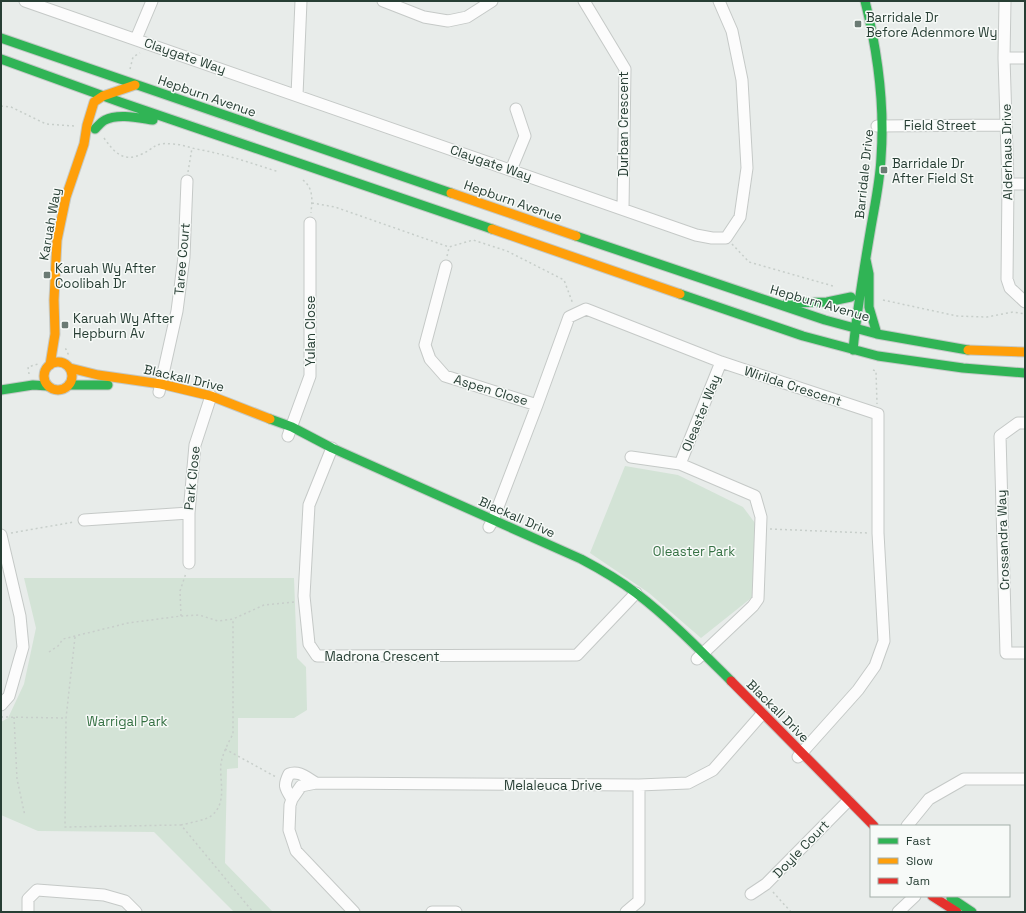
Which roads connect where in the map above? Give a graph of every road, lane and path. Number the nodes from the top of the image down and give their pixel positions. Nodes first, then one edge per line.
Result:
1 (152, 1) edge
2 (301, 1) edge
3 (383, 1) edge
4 (492, 1) edge
5 (584, 1) edge
6 (718, 1) edge
7 (856, 1) edge
8 (865, 1) edge
9 (1005, 1) edge
10 (32, 2) edge
11 (1, 38) edge
12 (136, 39) junction
13 (152, 45) junction
14 (1004, 58) junction
15 (1025, 58) edge
16 (1, 59) edge
17 (88, 68) junction
18 (129, 71) dead end
19 (136, 85) junction
20 (297, 95) junction
21 (103, 96) junction
22 (1, 106) edge
23 (516, 109) dead end
24 (1006, 125) junction
25 (78, 126) dead end
26 (879, 126) junction
27 (95, 128) junction
28 (217, 135) junction
29 (103, 137) dead end
30 (84, 144) junction
31 (192, 148) junction
32 (511, 170) junction
33 (283, 173) dead end
34 (298, 178) dead end
35 (187, 181) joint
36 (1008, 184) junction
37 (1025, 184) edge
38 (623, 210) junction
39 (310, 223) dead end
40 (726, 238) junction
41 (866, 260) junction
42 (446, 266) dead end
43 (834, 287) dead end
44 (850, 297) junction
45 (758, 299) junction
46 (879, 299) dead end
47 (1022, 300) edge
48 (577, 313) junction
49 (1025, 314) edge
50 (55, 334) junction
51 (877, 334) junction
52 (846, 335) junction
53 (852, 350) junction
54 (1025, 352) edge
55 (721, 362) junction
56 (67, 366) junction
57 (48, 367) junction
58 (1025, 373) edge
59 (35, 374) dead end
60 (22, 377) dead end
61 (1, 381) edge
62 (69, 385) junction
63 (48, 386) junction
64 (160, 388) junction
65 (1, 390) edge
66 (209, 400) junction
67 (537, 405) junction
68 (1025, 423) edge
69 (294, 436) junction
70 (331, 452) junction
71 (631, 457) dead end
72 (680, 464) junction
73 (189, 513) junction
74 (84, 520) joint
75 (491, 524) junction
76 (760, 528) junction
77 (878, 533) junction
78 (5, 535) edge
79 (189, 563) joint
80 (304, 596) junction
81 (633, 596) junction
82 (181, 616) junction
83 (232, 619) junction
84 (75, 636) junction
85 (49, 652) dead end
86 (1025, 653) edge
87 (700, 656) junction
88 (1, 705) edge
89 (14, 717) junction
90 (1, 718) edge
91 (66, 718) junction
92 (758, 720) junction
93 (225, 749) junction
94 (799, 756) junction
95 (1025, 779) edge
96 (285, 780) junction
97 (316, 783) junction
98 (639, 785) junction
99 (292, 799) junction
100 (845, 804) junction
101 (25, 816) dead end
102 (181, 825) junction
103 (873, 825) edge
104 (908, 825) edge
105 (870, 834) edge
106 (766, 884) junction
107 (751, 894) dead end
108 (914, 897) edge
109 (934, 897) edge
110 (950, 897) edge
111 (28, 912) edge
112 (136, 912) edge
113 (253, 912) edge
114 (354, 912) edge
115 (432, 912) edge
116 (456, 912) edge
117 (626, 912) edge
118 (791, 912) edge
119 (898, 912) edge
120 (957, 912) edge
121 (972, 912) edge

1 - 12 street
2 - 20 street
3 - 4 street
5 - 38 street, Durban Crescent
6 - 40 street
7 - 26 main road, Barridale Drive
8 - 26 main road, Barridale Drive
9 - 14 street, Alderhaus Drive
10 - 12 street, Claygate Way
11 - 17 main road, Hepburn Avenue
12 - 13 street, Claygate Way
13 - 18 path
13 - 20 street, Claygate Way
14 - 15 street
14 - 24 street, Alderhaus Drive
16 - 21 main road, Hepburn Avenue
17 - 19 main road, Hepburn Avenue
17 - 21 main road
19 - 21 main road
19 - 45 main road, Hepburn Avenue
20 - 32 street, Claygate Way
21 - 27 main road, Karuah Way
21 - 28 main road, Hepburn Avenue
21 - 30 main road, Karuah Way
22 - 25 path
23 - 32 street
24 - 26 street, Field Street
24 - 36 street, Alderhaus Drive
26 - 41 main road, Barridale Drive
26 - 44 main road, Barridale Drive
27 - 28 main road
27 - 30 main road, Karuah Way
28 - 52 main road, Hepburn Avenue
29 - 31 path
30 - 50 main road, Karuah Way
31 - 33 path
31 - 35 path
32 - 38 street, Claygate Way
34 - 48 path
35 - 64 street, Taree Court
36 - 37 street
36 - 47 street, Alderhaus Drive
38 - 40 street, Claygate Way
39 - 69 street, Yulan Close
40 - 43 path
41 - 51 main road
41 - 52 main road, Barridale Drive
42 - 67 street, Aspen Close
44 - 45 main road
44 - 52 main road, Barridale Drive
45 - 52 main road, Hepburn Avenue
46 - 49 path
48 - 55 street, Wirilda Crescent
48 - 67 street
50 - 56 main road, Karuah Way
50 - 57 main road, Karuah Way
51 - 52 main road, Hepburn Avenue
51 - 54 main road, Hepburn Avenue
52 - 53 main road, Hepburn Avenue
52 - 53 main road, Barridale Drive
53 - 58 main road, Hepburn Avenue
55 - 72 street, Oleaster Way
55 - 77 street, Wirilda Crescent
56 - 57 main road
56 - 62 main road
56 - 64 main road, Blackall Drive
57 - 59 main road
57 - 63 main road
60 - 61 main road
62 - 63 main road
62 - 64 main road, Blackall Drive
63 - 65 main road
64 - 66 main road, Blackall Drive
66 - 69 main road, Blackall Drive
66 - 73 street, Park Close
67 - 75 street
68 - 86 street, Crossandra Way
69 - 70 main road, Blackall Drive
69 - 70 main road, Blackall Drive
70 - 75 main road, Blackall Drive
70 - 80 street, Madrona Crescent
71 - 72 street, Oleaster Way
72 - 76 street, Oleaster Way
73 - 74 street
73 - 79 street, Park Close
74 - 78 path
75 - 81 main road, Blackall Drive
76 - 77 path
76 - 87 street, Oleaster Way
77 - 94 street, Wirilda Crescent
78 - 88 street
79 - 82 path
80 - 81 street, Madrona Crescent
80 - 83 path
81 - 87 main road, Blackall Drive
82 - 83 path
82 - 84 path
83 - 93 path
84 - 85 path
84 - 91 path
87 - 92 main road, Blackall Drive
87 - 92 main road, Blackall Drive
89 - 90 path
89 - 91 path
89 - 101 path
91 - 102 path
92 - 94 main road, Blackall Drive
92 - 94 main road, Blackall Drive
92 - 98 street, Melaleuca Drive
93 - 96 path
93 - 102 path
94 - 100 main road, Blackall Drive
95 - 104 street
96 - 97 street
96 - 99 street
97 - 98 street, Melaleuca Drive
97 - 99 street, Melaleuca Drive
98 - 117 street
99 - 114 street
100 - 103 main road, Blackall Drive
100 - 105 main road, Blackall Drive
100 - 106 street, Doyle Court
102 - 113 path
106 - 107 street, Doyle Court
106 - 118 path
108 - 119 street
109 - 120 main road
110 - 121 main road
111 - 112 street
115 - 116 street

